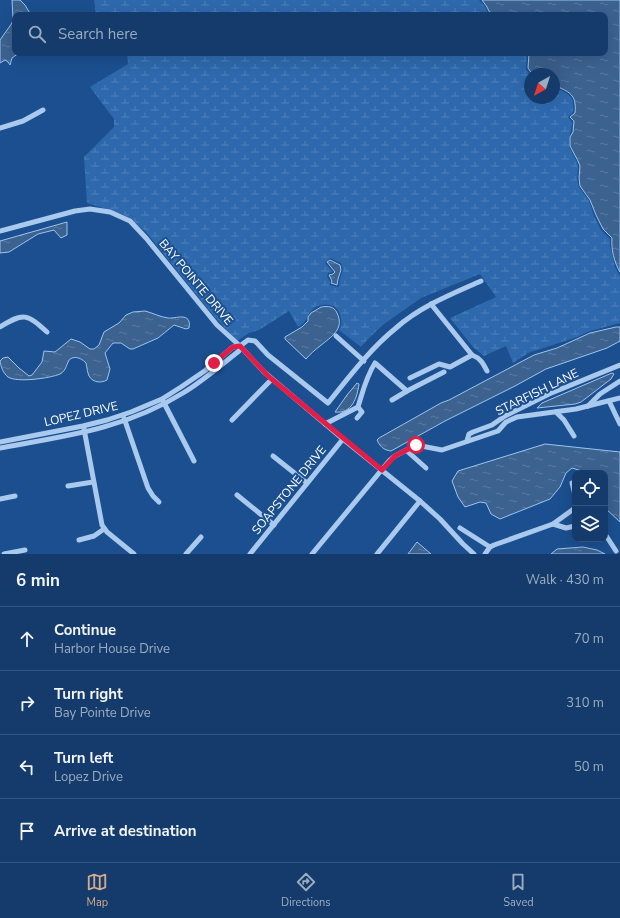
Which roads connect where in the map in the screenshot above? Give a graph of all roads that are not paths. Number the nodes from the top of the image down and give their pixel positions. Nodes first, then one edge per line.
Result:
1 (43, 110) dead end
2 (0, 128) edge
3 (0, 231) edge
4 (481, 281) dead end
5 (431, 304) junction
6 (0, 327) edge
7 (47, 332) dead end
8 (336, 336) dead end
9 (240, 346) junction
10 (472, 355) junction
11 (364, 360) junction
12 (620, 366) edge
13 (487, 371) dead end
14 (444, 372) dead end
15 (410, 378) dead end
16 (272, 379) junction
17 (620, 381) edge
18 (407, 391) junction
19 (162, 398) junction
20 (620, 398) edge
21 (392, 400) dead end
22 (609, 401) junction
23 (164, 404) junction
24 (358, 407) junction
25 (587, 407) junction
26 (556, 412) junction
27 (123, 415) junction
28 (357, 418) dead end
29 (232, 420) dead end
30 (125, 421) junction
31 (325, 424) junction
32 (620, 424) edge
33 (84, 429) junction
34 (574, 436) dead end
35 (343, 439) junction
36 (467, 441) junction
37 (0, 442) edge
38 (0, 448) edge
39 (407, 451) junction
40 (273, 456) dead end
41 (194, 461) dead end
42 (426, 468) dead end
43 (382, 470) junction
44 (93, 482) junction
45 (307, 483) junction
46 (68, 486) dead end
47 (237, 495) dead end
48 (15, 496) dead end
49 (0, 499) edge
50 (420, 501) junction
51 (159, 502) dead end
52 (572, 510) edge
53 (553, 524) junction
54 (274, 525) junction
55 (572, 527) edge
56 (460, 528) dead end
57 (104, 529) junction
58 (201, 537) dead end
59 (608, 539) edge
60 (79, 540) dead end
61 (490, 547) junction
62 (25, 550) dead end
63 (616, 551) dead end
64 (4, 554) edge
65 (134, 554) edge
66 (186, 554) edge
67 (250, 554) edge
68 (312, 554) edge
69 (377, 554) edge
70 (474, 554) edge
71 (486, 554) edge

1 - 2 street
3 - 9 street, BAY POINTE DRIVE
4 - 5 street
5 - 10 street
5 - 11 street
6 - 7 street
8 - 11 street
9 - 11 street
9 - 16 street, BAY POINTE DRIVE
9 - 19 street, LOPEZ DRIVE
9 - 23 street, LOPEZ DRIVE
10 - 13 street
10 - 15 street
12 - 36 street, STARFISH LANE
14 - 18 street
16 - 29 street
16 - 31 street, BAY POINTE DRIVE
17 - 25 street
18 - 21 street
18 - 24 street
19 - 23 street
19 - 27 street, LOPEZ DRIVE
20 - 22 street
22 - 25 street
22 - 32 street
23 - 30 street, LOPEZ DRIVE
23 - 41 street
24 - 28 street
24 - 31 street
25 - 26 street
26 - 34 street
26 - 36 street
27 - 30 street
27 - 33 street, LOPEZ DRIVE
30 - 33 street, LOPEZ DRIVE
30 - 51 street
31 - 35 street, BAY POINTE DRIVE
33 - 37 street, LOPEZ DRIVE
33 - 38 street, LOPEZ DRIVE
33 - 44 street
35 - 43 street, BAY POINTE DRIVE
35 - 45 street, SOAPSTONE DRIVE
36 - 39 street
39 - 42 street
39 - 43 street
40 - 45 street
43 - 50 street, BAY POINTE DRIVE
43 - 68 street
44 - 46 street
44 - 57 street
45 - 54 street, SOAPSTONE DRIVE
47 - 54 street
48 - 49 street
50 - 69 street
50 - 70 street, BAY POINTE DRIVE
52 - 53 street
53 - 55 street
53 - 61 street
54 - 67 street, SOAPSTONE DRIVE
56 - 61 street
57 - 60 street
57 - 65 street
58 - 66 street
59 - 63 street
61 - 71 street
62 - 64 street

